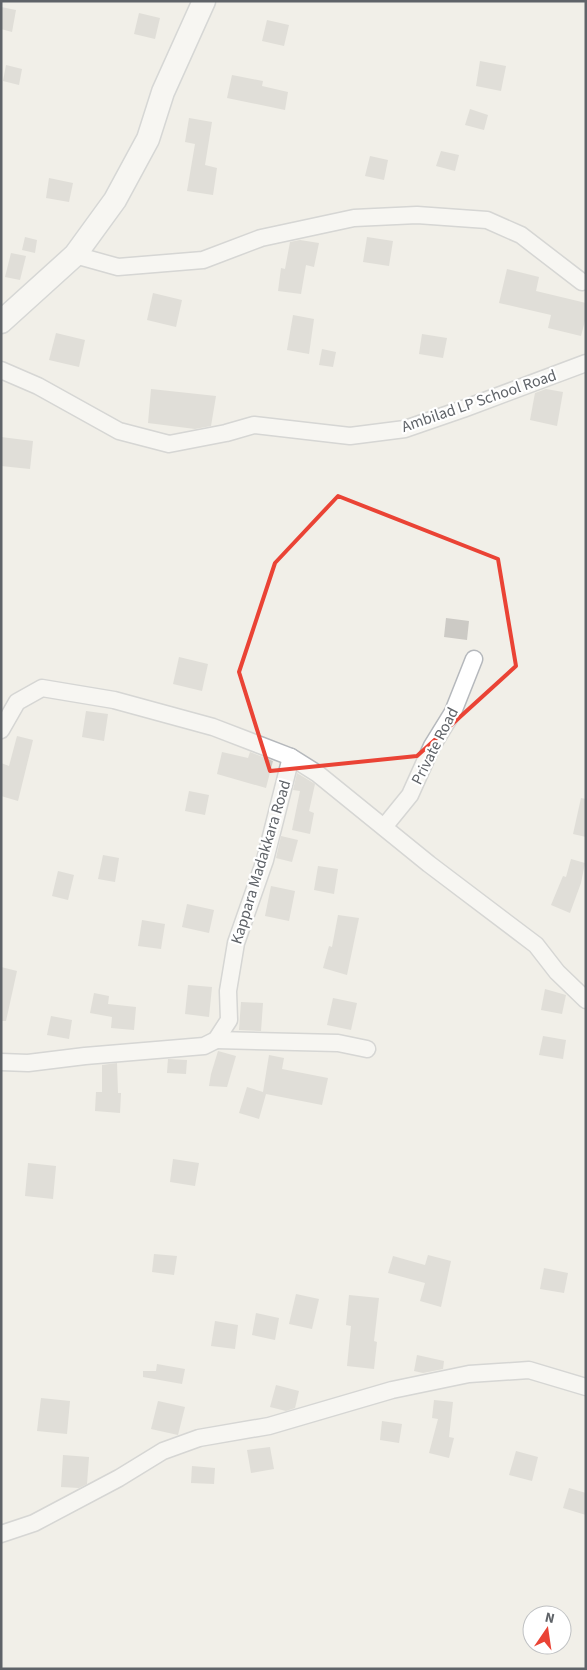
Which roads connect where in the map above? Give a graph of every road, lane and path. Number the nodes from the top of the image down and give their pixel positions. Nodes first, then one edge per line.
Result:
1 (204, 1) edge
2 (75, 255) junction
3 (585, 282) edge
4 (1, 322) edge
5 (586, 363) edge
6 (1, 370) edge
7 (474, 659) dead end
8 (1, 730) edge
9 (291, 757) junction
10 (384, 827) junction
11 (586, 1000) edge
12 (216, 1040) junction
13 (367, 1049) dead end
14 (1, 1062) edge
15 (586, 1387) edge
16 (1, 1534) edge

1 - 2 main road
2 - 3 street
2 - 4 main road
5 - 6 street, Ambilad LP School Road
7 - 10 street, Private Road
8 - 9 street
9 - 10 street, Kappara Madakkara Road
9 - 12 street, Kappara Madakkara Road
10 - 11 street, Kappara Madakkara Road
12 - 13 street
12 - 14 street
15 - 16 street

